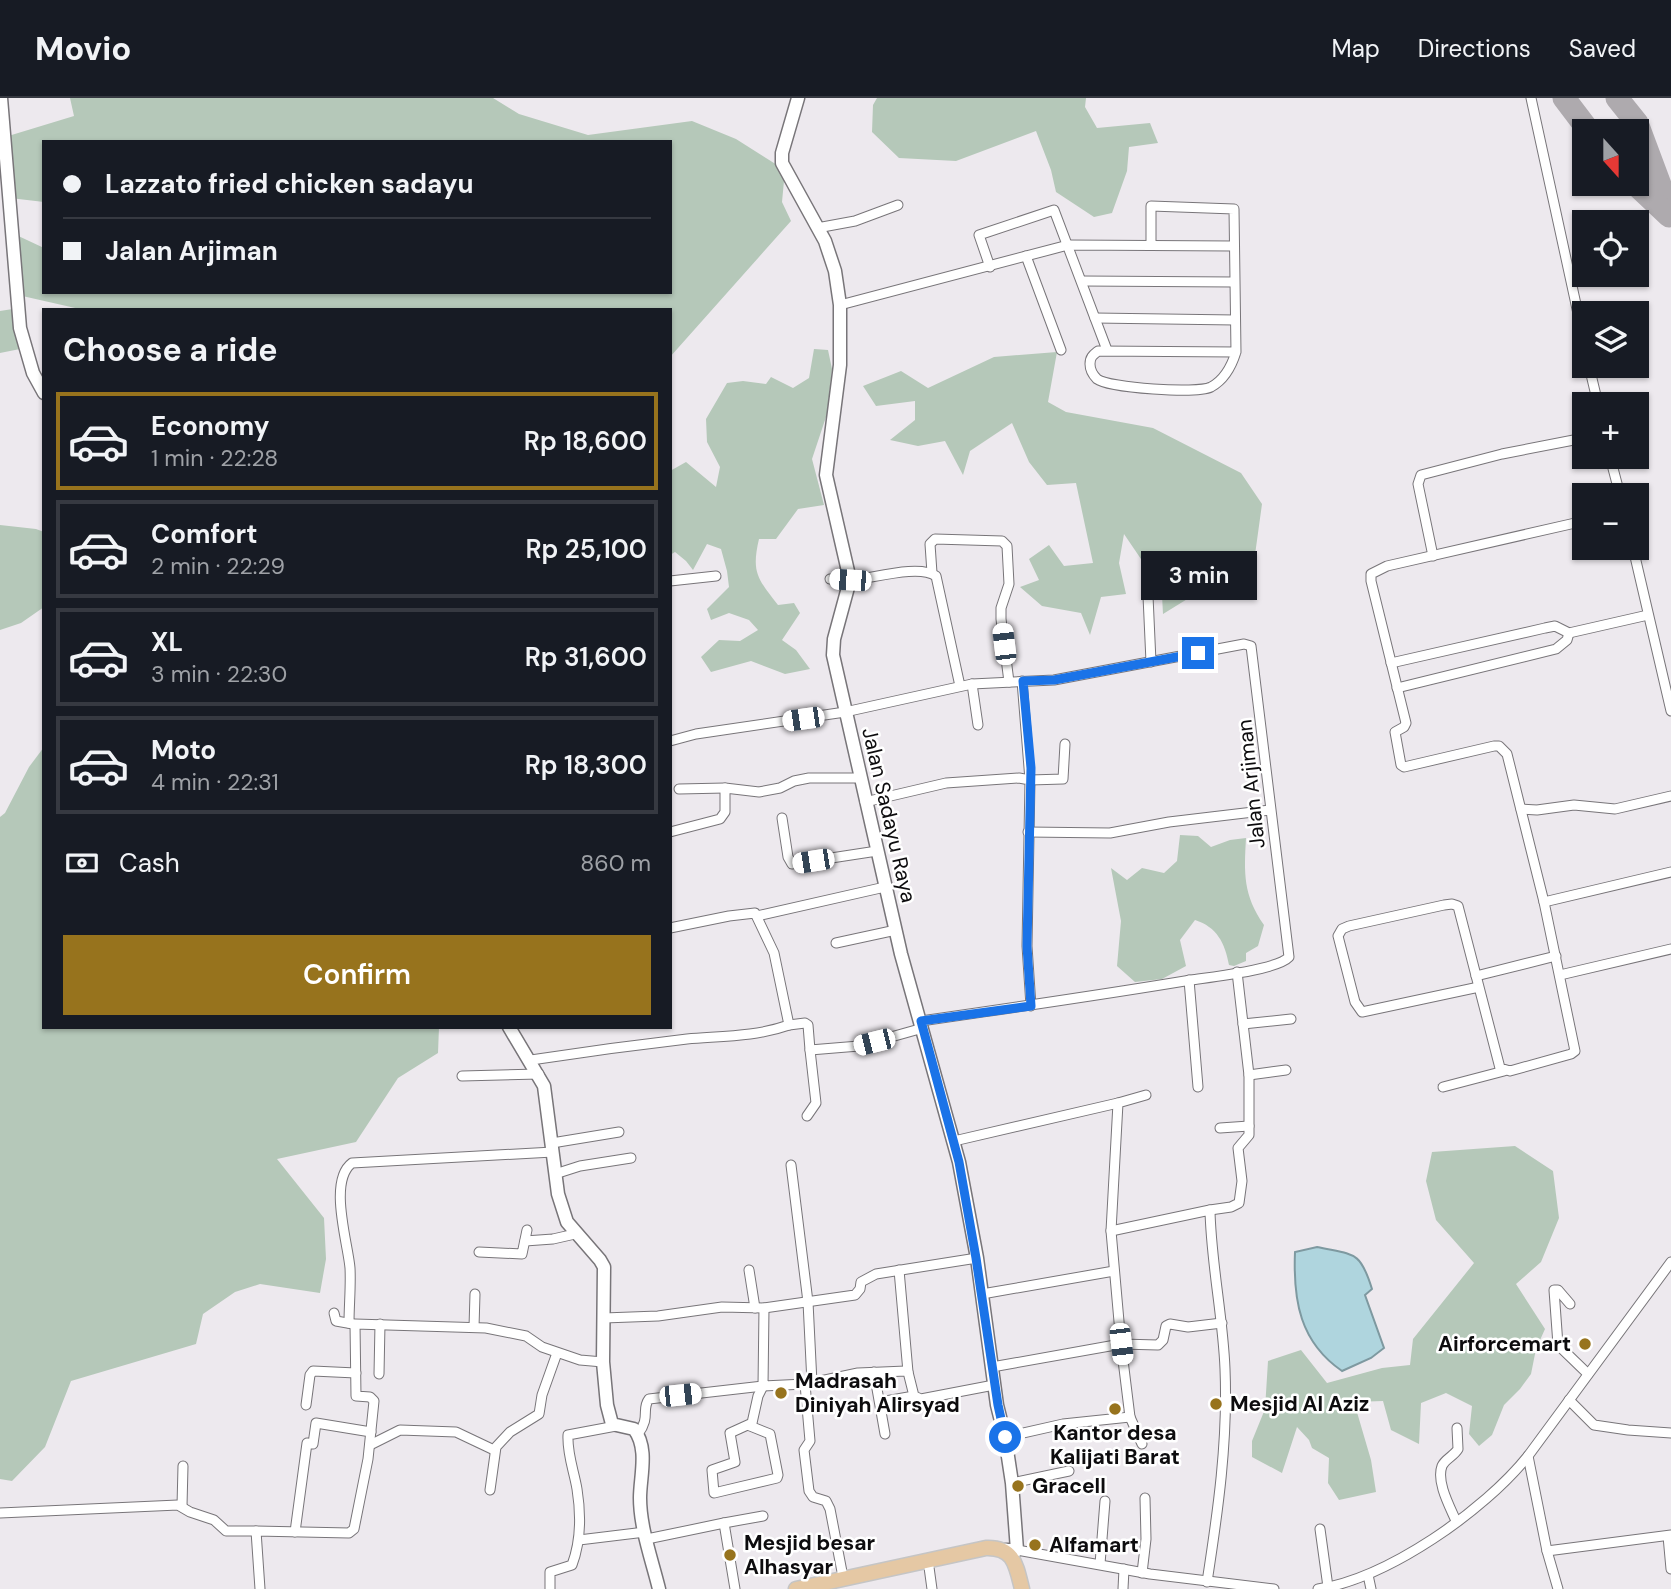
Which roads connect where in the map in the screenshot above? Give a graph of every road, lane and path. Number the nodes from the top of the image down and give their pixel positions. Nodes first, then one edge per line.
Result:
1 (1, 98) edge
2 (798, 98) edge
3 (1531, 98) edge
4 (898, 205) dead end
5 (817, 228) junction
6 (6, 234) edge
7 (1068, 245) junction
8 (1151, 245) junction
9 (1233, 246) junction
10 (1026, 256) junction
11 (990, 267) junction
12 (1082, 281) junction
13 (1234, 282) junction
14 (1575, 301) edge
15 (840, 305) junction
16 (1096, 318) junction
17 (1235, 320) junction
18 (1061, 350) dead end
19 (1107, 351) junction
20 (1236, 352) junction
21 (42, 389) edge
22 (1572, 440) edge
23 (1572, 525) edge
24 (1433, 556) junction
25 (1636, 560) edge
26 (932, 573) junction
27 (716, 576) dead end
28 (830, 579) dead end
29 (850, 580) junction
30 (672, 582) edge
31 (1148, 596) dead end
32 (1648, 615) junction
33 (1570, 633) junction
34 (1151, 662) junction
35 (1391, 663) junction
36 (1023, 681) junction
37 (1009, 682) junction
38 (972, 684) junction
39 (960, 686) junction
40 (1397, 688) junction
41 (1671, 711) edge
42 (845, 712) junction
43 (978, 725) dead end
44 (672, 740) edge
45 (1065, 744) dead end
46 (859, 778) junction
47 (1030, 780) junction
48 (725, 788) junction
49 (679, 789) dead end
50 (1671, 796) edge
51 (865, 802) junction
52 (1521, 809) junction
53 (1270, 810) junction
54 (782, 818) dead end
55 (672, 831) edge
56 (1028, 832) junction
57 (877, 851) junction
58 (1671, 872) edge
59 (886, 887) junction
60 (1544, 902) junction
61 (757, 916) junction
62 (672, 929) edge
63 (896, 930) junction
64 (836, 943) dead end
65 (1671, 949) edge
66 (1556, 956) junction
67 (1237, 972) junction
68 (1560, 975) junction
69 (1476, 976) junction
70 (1189, 980) junction
71 (1479, 987) junction
72 (1031, 1006) junction
73 (1291, 1019) dead end
74 (1243, 1024) junction
75 (789, 1025) junction
76 (922, 1025) junction
77 (510, 1029) edge
78 (810, 1050) junction
79 (531, 1060) junction
80 (1286, 1070) dead end
81 (1504, 1071) junction
82 (539, 1074) junction
83 (1249, 1075) junction
84 (462, 1076) dead end
85 (1198, 1087) dead end
86 (1443, 1087) dead end
87 (1146, 1095) dead end
88 (1118, 1102) junction
89 (807, 1116) dead end
90 (1249, 1126) junction
91 (1220, 1128) dead end
92 (619, 1132) dead end
93 (954, 1141) junction
94 (552, 1148) junction
95 (631, 1158) dead end
96 (791, 1165) dead end
97 (555, 1174) junction
98 (1210, 1210) junction
99 (527, 1230) dead end
100 (1111, 1231) junction
101 (575, 1234) junction
102 (525, 1241) junction
103 (478, 1252) dead end
104 (976, 1258) junction
105 (1671, 1262) edge
106 (749, 1270) dead end
107 (899, 1270) junction
108 (1114, 1271) junction
109 (475, 1294) dead end
110 (982, 1294) junction
111 (808, 1302) junction
112 (1570, 1304) dead end
113 (759, 1308) junction
114 (334, 1312) dead end
115 (604, 1318) junction
116 (1222, 1323) junction
117 (352, 1324) junction
118 (380, 1324) junction
119 (474, 1326) junction
120 (1121, 1344) junction
121 (557, 1353) junction
122 (604, 1362) junction
123 (992, 1367) junction
124 (874, 1372) junction
125 (908, 1372) junction
126 (356, 1373) junction
127 (379, 1374) dead end
128 (1588, 1374) junction
129 (808, 1383) junction
130 (995, 1385) junction
131 (763, 1386) junction
132 (914, 1396) junction
133 (1569, 1400) junction
134 (880, 1402) junction
135 (306, 1405) dead end
136 (1130, 1417) junction
137 (616, 1426) junction
138 (750, 1426) junction
139 (1457, 1429) dead end
140 (371, 1432) junction
141 (1671, 1433) edge
142 (638, 1434) junction
143 (885, 1434) dead end
144 (1005, 1437) junction
145 (1142, 1444) dead end
146 (370, 1445) junction
147 (494, 1450) junction
148 (1528, 1456) junction
149 (183, 1466) dead end
150 (1069, 1471) dead end
151 (1012, 1483) junction
152 (490, 1490) dead end
153 (1145, 1499) dead end
154 (1105, 1501) dead end
155 (182, 1506) junction
156 (0, 1513) edge
157 (763, 1516) dead end
158 (1456, 1521) junction
159 (723, 1523) junction
160 (1320, 1529) dead end
161 (256, 1531) junction
162 (295, 1532) junction
163 (646, 1535) junction
164 (1669, 1535) edge
165 (579, 1540) junction
166 (1011, 1550) junction
167 (1547, 1551) junction
168 (928, 1560) junction
169 (1100, 1564) junction
170 (1124, 1569) junction
171 (1671, 1569) edge
172 (1142, 1573) junction
173 (1368, 1575) junction
174 (843, 1577) junction
175 (1207, 1581) junction
176 (1192, 1584) edge
177 (1323, 1588) edge
178 (260, 1589) edge
179 (550, 1589) edge
180 (659, 1589) edge
181 (735, 1589) edge
182 (796, 1589) edge
183 (932, 1589) edge
184 (1022, 1589) edge
185 (1124, 1589) edge
186 (1258, 1589) edge
187 (1274, 1589) edge
188 (1371, 1589) edge
189 (1558, 1589) edge

1 - 6 street
2 - 5 street, Jalan Sadayu Raya
3 - 14 street
4 - 5 street
5 - 15 street, Jalan Sadayu Raya
6 - 21 street
7 - 8 street
7 - 10 street
7 - 11 street
7 - 12 street
8 - 9 street
8 - 9 street
9 - 13 street
10 - 11 street
10 - 18 street
11 - 15 street
12 - 13 street
12 - 16 street
13 - 17 street
15 - 29 street, Jalan Sadayu Raya
16 - 17 street
16 - 19 street
17 - 20 street
19 - 20 street
19 - 20 street
22 - 24 street
23 - 24 street
24 - 35 street
25 - 32 street
26 - 29 street
26 - 37 street
26 - 39 street
27 - 30 street
28 - 29 street
29 - 42 street, Jalan Sadayu Raya
31 - 34 street
32 - 33 street
32 - 41 street
33 - 35 street
33 - 40 street
34 - 36 street, Jalan Arjiman
34 - 53 street, Jalan Arjiman
35 - 40 street
36 - 37 street, Jalan Arjiman
36 - 47 street
37 - 38 street, Jalan Arjiman
38 - 39 street, Jalan Arjiman
38 - 43 street
39 - 42 street, Jalan Arjiman
40 - 52 street
42 - 44 street, Jalan Arjiman
42 - 46 street, Jalan Sadayu Raya
45 - 47 street
46 - 48 street
46 - 51 street, Jalan Sadayu Raya
47 - 51 street
47 - 56 street
48 - 49 street
48 - 55 street
50 - 52 street
51 - 57 street, Jalan Sadayu Raya
52 - 60 street
53 - 56 street
53 - 67 street, Jalan Arjiman
54 - 57 street
56 - 72 street
57 - 59 street, Jalan Sadayu Raya
58 - 60 street
59 - 61 street
59 - 63 street, Jalan Sadayu Raya
60 - 66 street
61 - 62 street
61 - 75 street
63 - 64 street
63 - 76 street, Jalan Sadayu Raya
65 - 68 street
66 - 68 street
66 - 69 street
67 - 70 street, Jalan Arjiman
67 - 74 street
68 - 81 street
69 - 71 street
69 - 71 street
70 - 72 street, Jalan Arjiman
70 - 85 street
71 - 81 street
72 - 76 street, Jalan Arjiman
73 - 74 street
74 - 83 street
75 - 78 street
75 - 79 street
76 - 78 street, Jalan Arjiman
76 - 93 street, Jalan Sadayu Raya
77 - 79 street
78 - 89 street
79 - 82 street
80 - 83 street
81 - 86 street
82 - 84 street
82 - 94 street
83 - 90 street
87 - 88 street
88 - 93 street
88 - 100 street
90 - 91 street
90 - 98 street
92 - 94 street
93 - 104 street, Jalan Sadayu Raya
94 - 97 street
94 - 117 street
95 - 97 street
96 - 111 street
97 - 101 street
98 - 100 street
98 - 116 street
99 - 102 street
100 - 108 street
101 - 102 street
101 - 115 street
102 - 103 street
104 - 107 street
104 - 110 street, Jalan Sadayu Raya
105 - 128 street
106 - 113 street
107 - 111 street
107 - 125 street
108 - 110 street
108 - 120 street
109 - 119 street
110 - 123 street, Jalan Sadayu Raya
111 - 113 street
111 - 129 street
112 - 128 street
113 - 115 street
113 - 131 street
114 - 117 street
115 - 122 street
116 - 120 street
116 - 175 street
117 - 118 street
117 - 126 street
118 - 119 street
118 - 127 street
119 - 121 street
120 - 123 street
120 - 136 street
121 - 122 street
121 - 147 street
122 - 137 street
123 - 130 street, Jalan Sadayu Raya
124 - 125 street
124 - 129 street
124 - 134 street
125 - 132 street
126 - 135 street
126 - 140 street
128 - 133 street
129 - 131 street
129 - 174 street
130 - 132 street
130 - 144 street, Jalan Sadayu Raya
131 - 138 street
131 - 142 street
132 - 134 street
133 - 141 street
133 - 148 street
134 - 143 street
136 - 144 street
136 - 145 street
137 - 142 street
137 - 165 street
138 - 138 street
139 - 158 street
140 - 146 street
140 - 162 street
142 - 163 street
144 - 151 street, Jalan Sadayu Raya
146 - 147 street
146 - 162 street
147 - 152 street
148 - 158 street
148 - 167 street
149 - 155 street
150 - 151 street
151 - 166 street, Jalan Sadayu Raya
153 - 172 street
154 - 169 street
155 - 156 street
155 - 161 street
157 - 159 street
158 - 173 street
159 - 163 street
159 - 181 street
160 - 177 street
161 - 162 street
161 - 178 street
163 - 165 street
163 - 180 street
164 - 167 street
164 - 171 street
165 - 179 street
166 - 168 main road
166 - 169 street
166 - 184 main road
167 - 189 street
168 - 174 main road
168 - 183 street
169 - 170 street
170 - 172 street
170 - 185 street
172 - 176 street
173 - 177 street
173 - 188 street
174 - 182 main road
175 - 176 street
175 - 186 street
186 - 187 street

